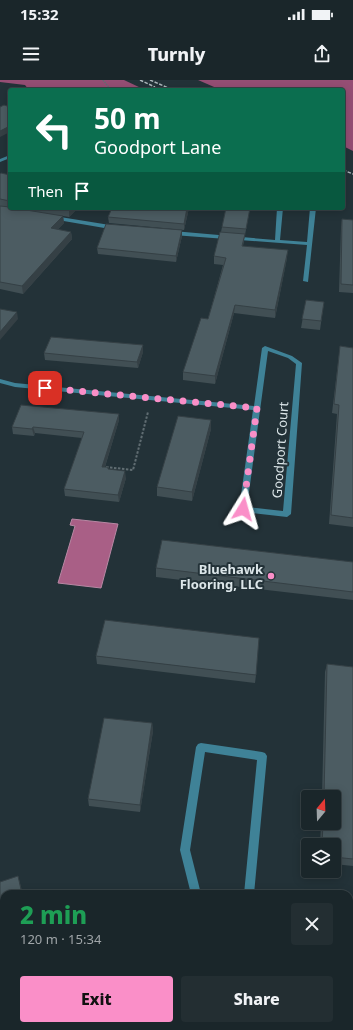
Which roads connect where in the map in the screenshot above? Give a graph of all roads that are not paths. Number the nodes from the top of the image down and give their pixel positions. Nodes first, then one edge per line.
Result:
1 (280, 210) edge
2 (313, 210) edge
3 (51, 218) edge
4 (126, 228) edge
5 (166, 232) edge
6 (277, 242) junction
7 (310, 244) junction
8 (306, 281) dead end
9 (0, 381) edge
10 (257, 408) junction
11 (195, 890) edge
12 (249, 890) edge

1 - 6 street
2 - 7 street
3 - 4 street
5 - 6 street
6 - 7 street
7 - 8 street
9 - 10 street
10 - 10 street, Goodport Court
11 - 12 street

